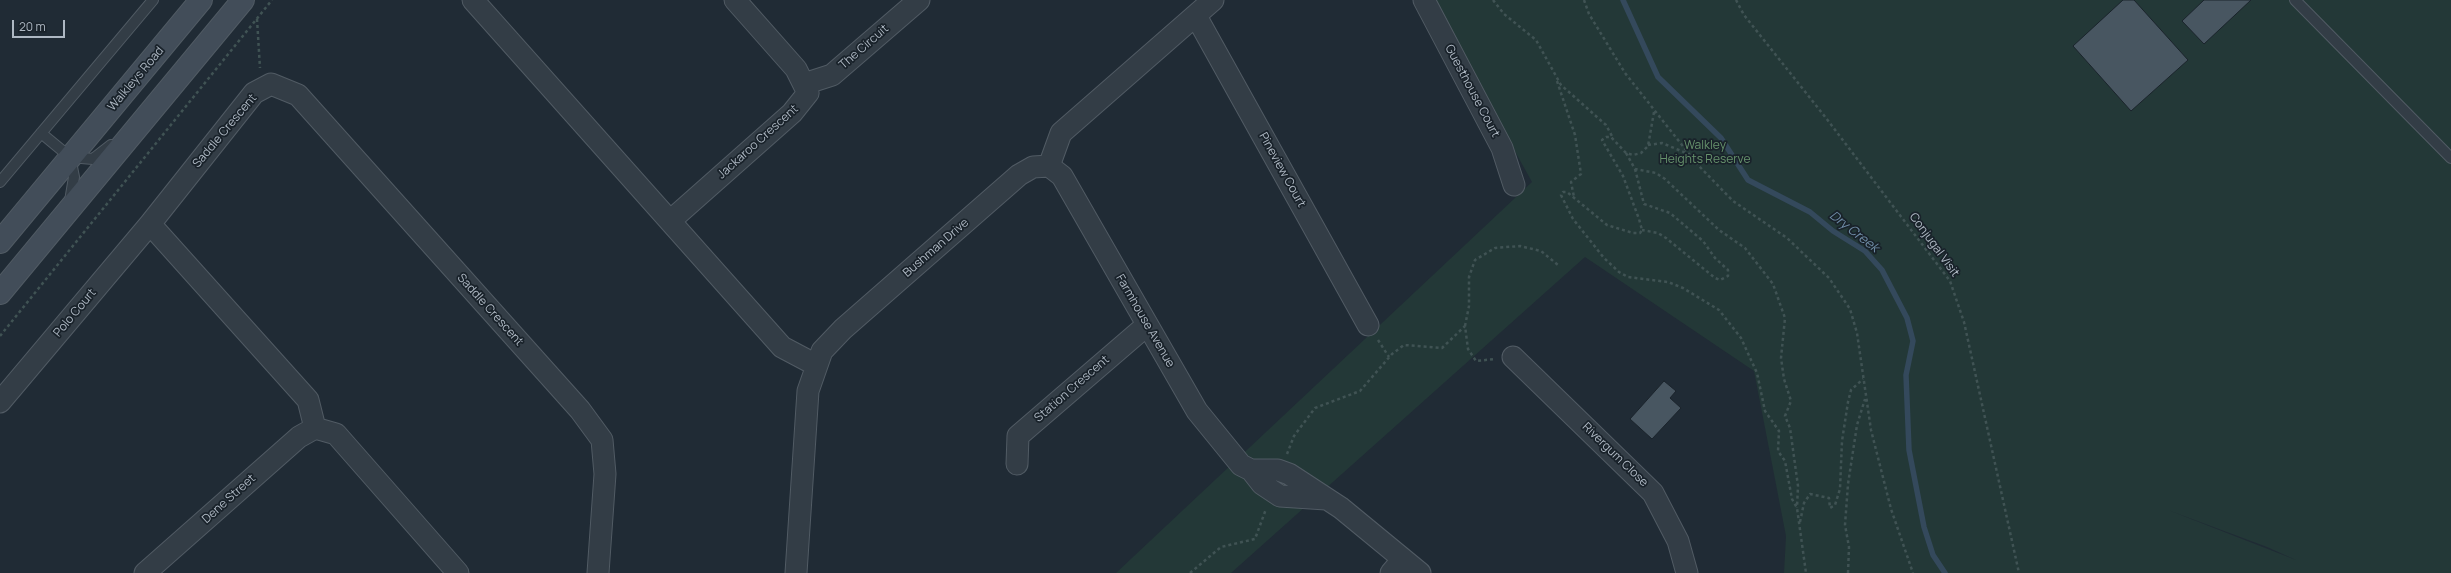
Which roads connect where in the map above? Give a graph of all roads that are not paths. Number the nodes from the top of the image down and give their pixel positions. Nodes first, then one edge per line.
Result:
1 (152, 0) edge
2 (201, 0) edge
3 (243, 0) edge
4 (473, 0) edge
5 (735, 0) edge
6 (918, 0) edge
7 (1213, 0) edge
8 (1424, 0) edge
9 (2294, 0) edge
10 (1196, 16) junction
11 (804, 84) junction
12 (148, 114) junction
13 (41, 133) junction
14 (70, 158) junction
15 (2451, 158) edge
16 (1049, 166) junction
17 (0, 182) edge
18 (1514, 185) dead end
19 (68, 212) junction
20 (670, 221) junction
21 (150, 224) junction
22 (0, 242) edge
23 (0, 293) edge
24 (1147, 325) junction
25 (1368, 325) dead end
26 (1513, 357) road end
27 (816, 365) junction
28 (0, 402) edge
29 (314, 428) junction
30 (1017, 464) dead end
31 (1251, 470) junction
32 (1326, 499) junction
33 (1397, 566) edge
34 (450, 570) edge
35 (145, 573) edge
36 (598, 573) edge
37 (796, 573) edge
38 (1420, 573) edge
39 (1687, 573) edge

1 - 13 lane
2 - 14 main road, Walkleys Road
3 - 12 main road
4 - 20 street
5 - 11 street
6 - 11 street, The Circuit
7 - 10 street
8 - 18 street, Guesthouse Court
9 - 15 lane
10 - 16 street
10 - 25 street, Pineview Court
11 - 20 street, Jackaroo Crescent
12 - 14 lane
12 - 19 main road
13 - 14 lane
13 - 17 lane
14 - 19 lane
14 - 22 main road, Walkleys Road
16 - 24 street, Farmhouse Avenue
16 - 27 street, Bushman Drive
19 - 23 main road
20 - 27 street
21 - 28 street, Polo Court
21 - 29 street
21 - 36 street, Saddle Crescent
24 - 30 street, Station Crescent
24 - 31 street, Farmhouse Avenue
26 - 39 street, Rivergum Close
27 - 37 street, Bushman Drive
29 - 34 street
29 - 35 street, Dene Street
31 - 32 street
31 - 32 street, Farmhouse Avenue
32 - 33 street
33 - 38 street

